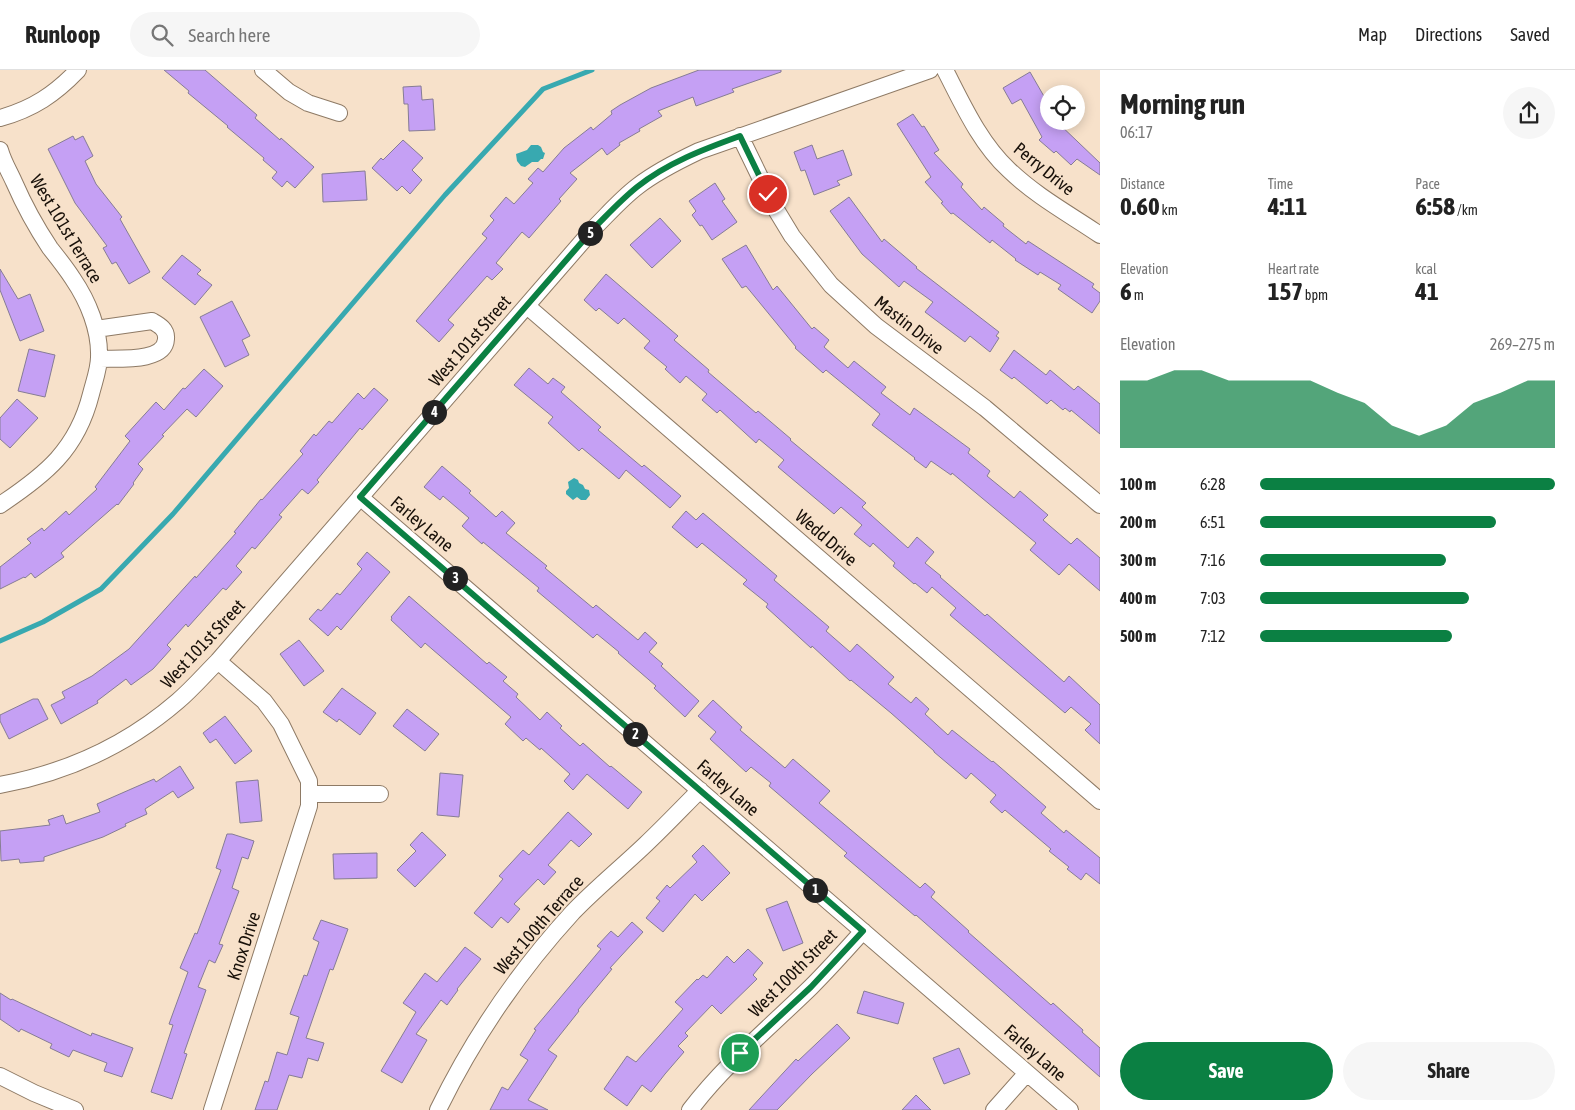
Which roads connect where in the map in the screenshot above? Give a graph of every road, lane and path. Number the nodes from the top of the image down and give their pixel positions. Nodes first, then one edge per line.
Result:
1 (78, 70) edge
2 (263, 70) edge
3 (930, 70) edge
4 (945, 70) edge
5 (339, 113) dead end
6 (0, 118) edge
7 (740, 136) junction
8 (0, 150) edge
9 (1100, 235) edge
10 (527, 306) junction
11 (96, 329) junction
12 (100, 359) junction
13 (360, 497) junction
14 (0, 505) edge
15 (1100, 505) edge
16 (218, 661) junction
17 (0, 784) edge
18 (700, 790) junction
19 (309, 794) junction
20 (380, 794) dead end
21 (1100, 801) edge
22 (863, 931) junction
23 (1027, 1073) junction
24 (0, 1076) edge
25 (75, 1110) edge
26 (212, 1110) edge
27 (438, 1110) edge
28 (690, 1110) edge
29 (994, 1110) edge
30 (1070, 1110) edge

1 - 6 street
2 - 5 street
3 - 7 street, West 101st Street
4 - 9 street, Perry Drive
7 - 10 street, West 101st Street
7 - 15 street, Mastin Drive
8 - 11 street, West 101st Terrace
10 - 13 street, West 101st Street
10 - 21 street, Wedd Drive
11 - 12 street, West 101st Terrace
11 - 12 street
12 - 14 street, West 101st Terrace
13 - 16 street, West 101st Street
13 - 18 street, Farley Lane
16 - 17 street, West 101st Street
16 - 19 street, Knox Drive
18 - 22 street, Farley Lane
18 - 27 street, West 100th Terrace
19 - 20 street
19 - 26 street, Knox Drive
22 - 23 street, Farley Lane
22 - 28 street, West 100th Street
23 - 29 street
23 - 30 street, Farley Lane
24 - 25 street

